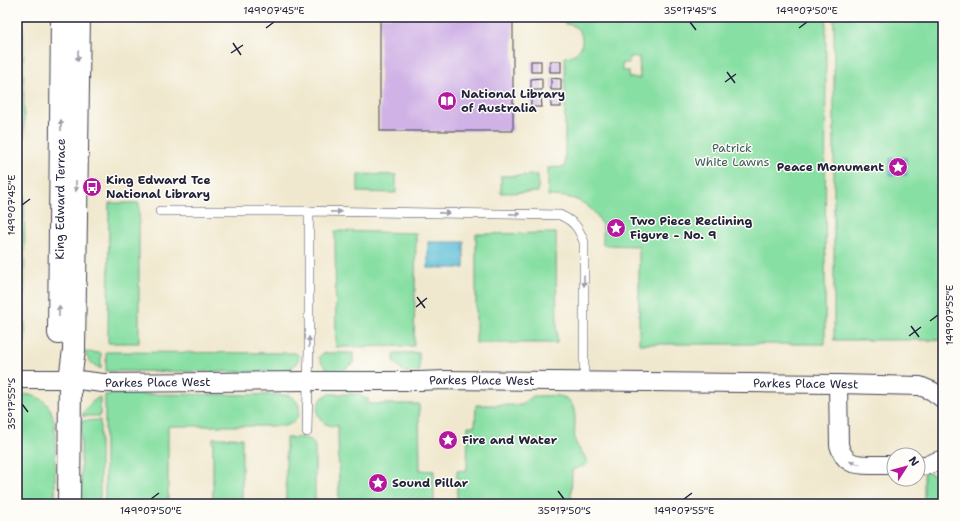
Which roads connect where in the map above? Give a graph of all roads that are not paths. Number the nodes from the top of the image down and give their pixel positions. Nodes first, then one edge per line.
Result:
1 (62, 17) edge
2 (79, 17) edge
3 (160, 211) dead end
4 (309, 211) junction
5 (17, 378) edge
6 (70, 379) junction
7 (308, 381) junction
8 (584, 382) junction
9 (838, 384) junction
10 (943, 399) edge
11 (307, 432) dead end
12 (943, 459) edge
13 (886, 465) edge
14 (926, 465) edge
15 (70, 504) edge

6 -> 1 main road, King Edward Terrace
2 -> 6 main road, King Edward Terrace
3 - 4 lane
7 -> 4 lane
4 -> 8 lane
5 - 6 street, Parkes Place West
6 - 7 street, Parkes Place West
6 - 15 main road, King Edward Terrace
7 - 8 street, Parkes Place West
7 - 11 lane
8 - 9 street, Parkes Place West
9 - 10 street, Parkes Place West
13 -> 9 street
12 - 14 street

